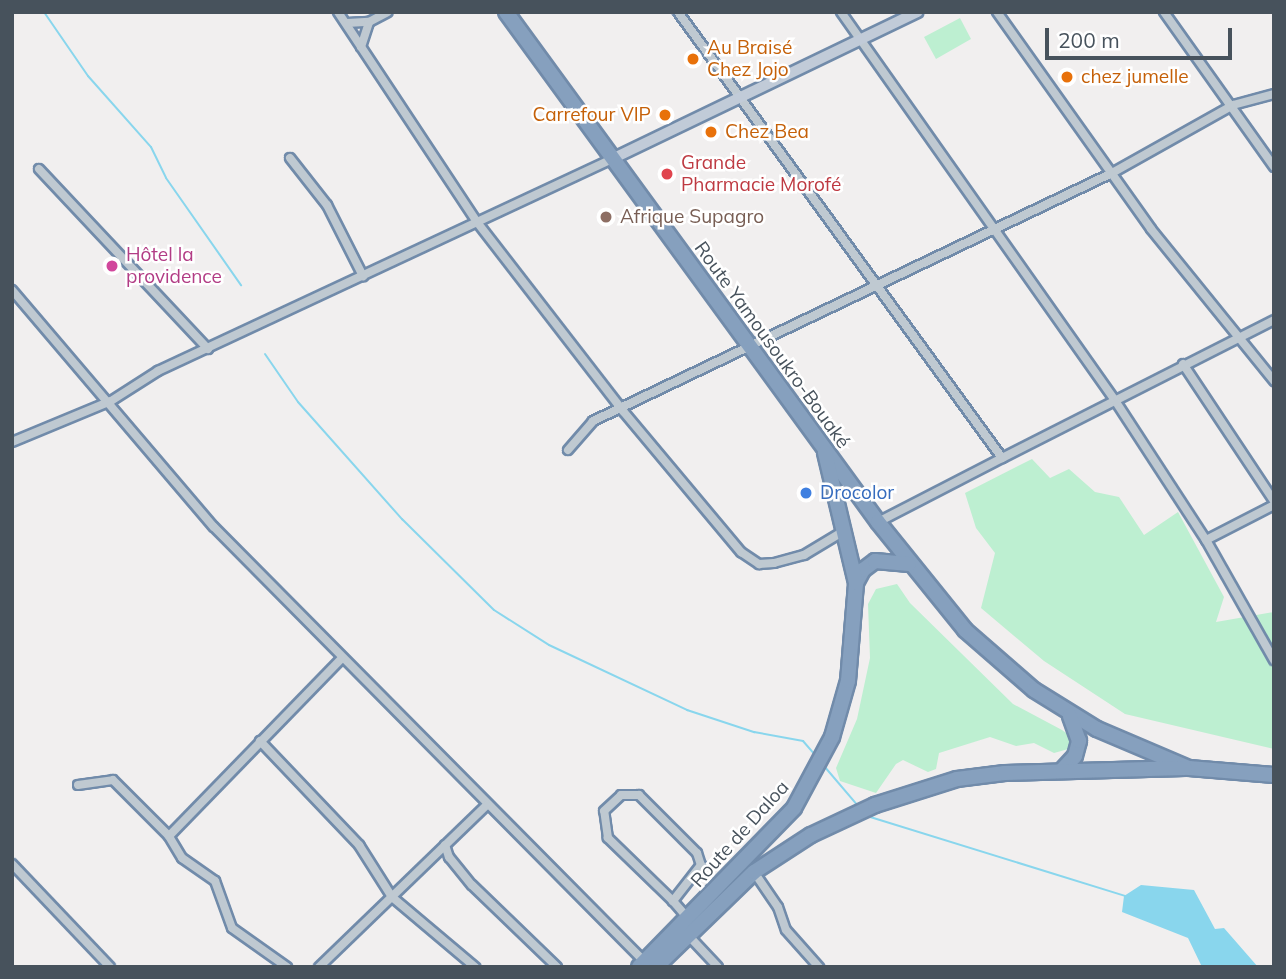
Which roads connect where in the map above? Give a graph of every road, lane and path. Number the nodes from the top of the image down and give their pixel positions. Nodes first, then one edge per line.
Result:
1 (338, 12) edge
2 (388, 12) edge
3 (506, 12) edge
4 (678, 12) edge
5 (841, 12) edge
6 (918, 12) edge
7 (997, 12) edge
8 (1164, 12) edge
9 (369, 22) junction
10 (347, 23) junction
11 (862, 40) junction
12 (361, 47) junction
13 (1274, 94) edge
14 (740, 97) junction
15 (1233, 105) junction
16 (290, 158) dead end
17 (612, 159) junction
18 (1274, 167) edge
19 (39, 169) dead end
20 (1112, 173) junction
21 (477, 222) junction
22 (993, 228) junction
23 (363, 276) junction
24 (874, 285) junction
25 (12, 290) edge
26 (1274, 320) edge
27 (1237, 336) junction
28 (752, 348) junction
29 (208, 349) junction
30 (1183, 364) junction
31 (1274, 381) edge
32 (111, 401) junction
33 (1116, 402) junction
34 (623, 411) junction
35 (12, 442) edge
36 (824, 448) junction
37 (568, 450) dead end
38 (1002, 457) junction
39 (1274, 503) edge
40 (878, 522) junction
41 (844, 531) junction
42 (1206, 540) junction
43 (909, 564) junction
44 (856, 583) junction
45 (341, 659) junction
46 (1274, 660) edge
47 (1070, 716) junction
48 (260, 741) junction
49 (1189, 768) junction
50 (1062, 770) junction
51 (1274, 775) edge
52 (78, 785) dead end
53 (486, 805) junction
54 (169, 836) junction
55 (445, 845) junction
56 (12, 864) edge
57 (749, 866) junction
58 (392, 897) junction
59 (673, 901) junction
60 (688, 918) junction
61 (687, 934) junction
62 (646, 965) edge
63 (110, 967) edge
64 (288, 967) edge
65 (319, 967) edge
66 (475, 967) edge
67 (557, 967) edge
68 (718, 967) edge
69 (819, 967) edge

1 - 10 street
2 - 9 street
3 - 17 highway, Route Yamousoukro-Bouaké
4 - 14 street
5 - 11 street
6 - 11 street
7 - 20 street
8 - 15 street
9 - 10 street
9 - 12 street
10 - 12 street
11 - 14 street
11 - 22 street
12 - 21 street
13 - 15 street
14 - 17 street
14 - 24 street
15 - 18 street
15 - 20 street
16 - 23 street
17 - 21 street
17 - 28 highway, Route Yamousoukro-Bouaké
19 - 29 street
20 - 22 street
20 - 27 street
21 - 23 street
21 - 34 street
22 - 24 street
22 - 33 street
23 - 29 street
24 - 28 street
24 - 38 street
25 - 32 street
26 - 27 street
27 - 30 street
27 - 31 street
28 - 34 street
28 - 36 highway, Route Yamousoukro-Bouaké
29 - 32 street
30 - 33 street
30 - 39 street
32 - 35 street
32 - 45 street
33 - 38 street
33 - 42 street
34 - 37 street
34 - 41 street
36 - 40 highway, Route Yamousoukro-Bouaké
36 - 41 highway, Route de Daloa
38 - 40 street
39 - 42 street
40 - 43 highway, Route Yamousoukro-Bouaké
41 - 44 highway, Route de Daloa
42 - 46 street
43 - 44 highway
43 - 47 highway, Route Yamousoukro-Bouaké
44 - 57 highway, Route de Daloa
45 - 48 street
45 - 53 street
47 - 49 highway, Route Yamousoukro-Bouaké
47 - 50 highway
48 - 54 street
48 - 58 street
49 - 50 highway
49 - 51 highway
50 - 57 highway
52 - 54 street
53 - 55 street
53 - 62 street
54 - 64 street
55 - 58 street
55 - 67 street
56 - 63 street
57 - 60 highway, Route de Daloa
57 - 61 highway, Route de Daloa
57 - 69 street
58 - 65 street
58 - 66 street
59 - 59 street
59 - 60 street
60 - 62 highway, Route de Daloa
61 - 62 highway, Route de Daloa
61 - 68 street

